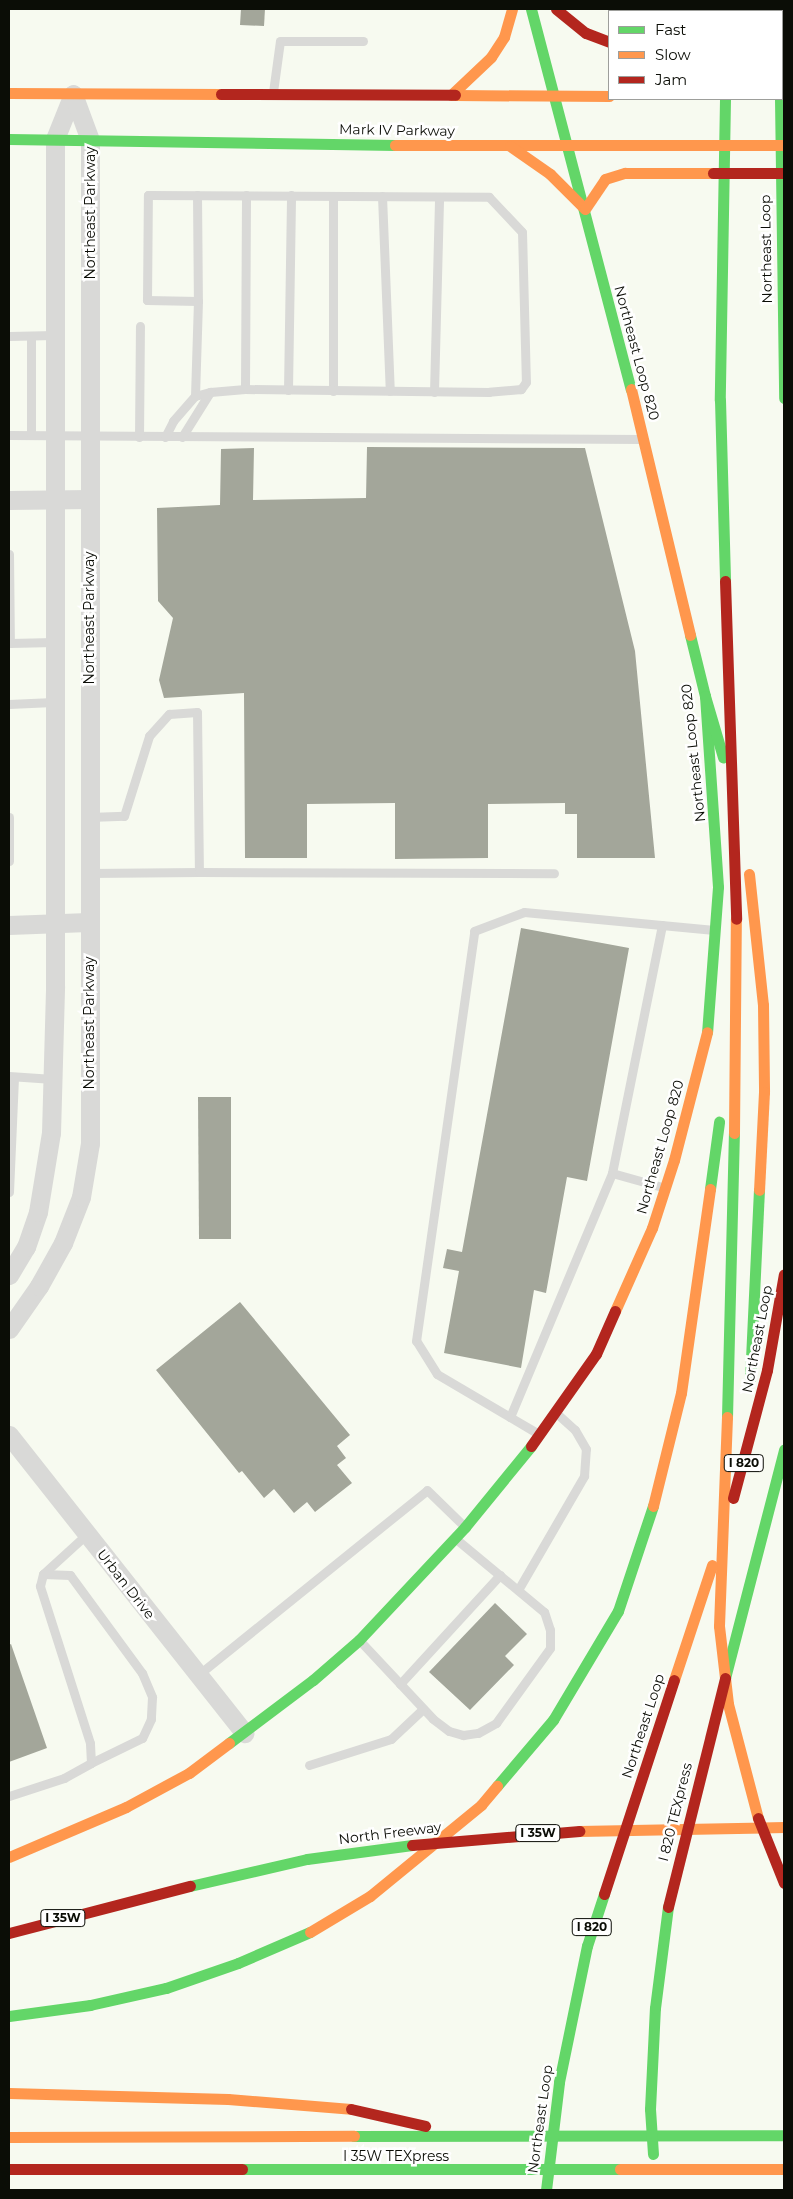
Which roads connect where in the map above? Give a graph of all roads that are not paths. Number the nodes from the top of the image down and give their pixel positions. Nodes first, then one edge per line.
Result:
1 (512, 9) edge
2 (531, 9) edge
3 (556, 9) edge
4 (363, 41) dead end
5 (608, 42) edge
6 (9, 93) edge
7 (73, 94) junction
8 (272, 94) junction
9 (451, 95) junction
10 (554, 96) junction
11 (608, 96) edge
12 (724, 100) edge
13 (782, 100) edge
14 (9, 139) edge
15 (54, 139) junction
16 (90, 140) junction
17 (784, 145) edge
18 (510, 146) junction
19 (569, 148) junction
20 (784, 173) edge
21 (197, 195) junction
22 (246, 195) junction
23 (291, 196) junction
24 (333, 196) junction
25 (382, 196) junction
26 (439, 197) junction
27 (585, 209) junction
28 (198, 301) junction
29 (140, 326) dead end
30 (54, 335) junction
31 (9, 336) edge
32 (31, 336) junction
33 (245, 389) junction
34 (288, 390) junction
35 (333, 390) junction
36 (390, 391) junction
37 (210, 392) junction
38 (434, 392) junction
39 (195, 396) junction
40 (784, 398) edge
41 (9, 435) edge
42 (31, 435) junction
43 (54, 435) junction
44 (90, 436) junction
45 (139, 437) junction
46 (165, 437) junction
47 (182, 437) junction
48 (644, 439) junction
49 (89, 499) junction
50 (9, 500) edge
51 (54, 500) junction
52 (9, 554) edge
53 (54, 642) junction
54 (705, 696) junction
55 (53, 702) junction
56 (9, 704) edge
57 (9, 817) edge
58 (89, 817) junction
59 (9, 861) edge
60 (199, 872) junction
61 (88, 873) junction
62 (554, 873) dead end
63 (54, 922) junction
64 (88, 922) junction
65 (9, 925) edge
66 (662, 925) junction
67 (716, 931) junction
68 (737, 946) junction
69 (11, 1077) edge
70 (52, 1079) junction
71 (10, 1099) edge
72 (9, 1151) edge
73 (612, 1173) junction
74 (665, 1188) junction
75 (9, 1192) edge
76 (784, 1274) edge
77 (9, 1275) edge
78 (9, 1329) edge
79 (555, 1413) junction
80 (510, 1417) junction
81 (9, 1435) edge
82 (540, 1435) junction
83 (784, 1450) edge
84 (733, 1500) junction
85 (465, 1526) junction
86 (87, 1534) junction
87 (455, 1538) junction
88 (43, 1574) junction
89 (500, 1575) junction
90 (518, 1590) junction
91 (360, 1640) junction
92 (198, 1675) junction
93 (400, 1684) junction
94 (423, 1709) junction
95 (244, 1733) junction
96 (91, 1763) junction
97 (309, 1765) dead end
98 (9, 1796) edge
99 (784, 1827) edge
100 (9, 1857) edge
101 (784, 1883) edge
102 (9, 1933) edge
103 (9, 2016) edge
104 (9, 2093) edge
105 (784, 2135) edge
106 (9, 2137) edge
107 (494, 2148) dead end
108 (23, 2156) dead end
109 (511, 2156) dead end
110 (9, 2169) edge
111 (784, 2169) edge
112 (562, 2180) dead end
113 (654, 2181) dead end
114 (117, 2183) dead end
115 (546, 2190) edge

1 - 9 main road
2 - 10 main road, Northeast Loop 820
3 - 5 main road
4 - 8 lane
6 - 7 main road
7 - 8 main road
7 - 15 street
7 - 16 street, Northeast Parkway
8 - 9 main road
9 - 10 main road
10 - 11 main road
10 - 19 main road, Northeast Loop 820
12 - 68 main road
13 - 40 main road, Northeast Loop
14 - 15 main road, Mark IV Parkway
15 - 16 main road, Mark IV Parkway
15 - 30 street
16 - 18 main road, Mark IV Parkway
16 - 44 street, Northeast Parkway
17 - 19 main road, Mark IV Parkway
18 - 19 main road, Mark IV Parkway
18 - 27 main road
19 - 27 main road, Northeast Loop 820
20 - 27 main road
21 - 22 lane
21 - 28 lane
21 - 28 lane
22 - 23 lane
22 - 33 lane
23 - 24 lane
23 - 34 lane
24 - 25 lane
24 - 35 lane
25 - 26 lane
25 - 36 lane
26 - 38 lane
26 - 38 lane
27 - 48 main road, Northeast Loop 820
28 - 39 lane
29 - 45 lane
30 - 32 lane
30 - 43 street
31 - 32 lane
32 - 42 lane
33 - 34 lane
33 - 37 lane
34 - 35 lane
35 - 36 lane
36 - 38 lane
37 - 39 lane
37 - 47 lane
39 - 46 lane
41 - 42 lane
42 - 43 lane
43 - 44 lane
43 - 51 street
44 - 45 lane
44 - 49 street, Northeast Parkway
45 - 46 lane
46 - 47 lane
47 - 48 lane
48 - 54 main road, Northeast Loop 820
49 - 51 street
49 - 58 street, Northeast Parkway
50 - 51 street
51 - 53 street
52 - 53 lane
53 - 55 street
54 - 67 main road, Northeast Loop 820
54 - 84 main road
55 - 56 lane
55 - 63 street
57 - 59 lane
58 - 60 lane
58 - 61 street, Northeast Parkway
60 - 61 lane
60 - 62 lane
61 - 64 street, Northeast Parkway
63 - 64 street
63 - 65 street
63 - 70 street
64 - 78 street, Northeast Parkway
66 - 67 lane
66 - 73 lane
66 - 80 lane
67 - 74 main road, Northeast Loop 820
68 - 101 main road
68 - 103 main road
69 - 70 lane
69 - 71 lane
70 - 77 street
71 - 72 lane
72 - 75 lane
73 - 74 lane
73 - 80 lane
74 - 79 main road, Northeast Loop 820
76 - 84 main road, Northeast Loop / I 820
79 - 82 main road, Northeast Loop 820
79 - 90 lane
80 - 82 lane
81 - 86 street, Urban Drive
82 - 85 main road, Northeast Loop 820
83 - 113 main road, I 820 TEXpress
84 - 115 main road, Northeast Loop / I 820
85 - 87 main road
85 - 92 lane
86 - 88 lane
86 - 92 street, Urban Drive
87 - 89 lane
87 - 91 main road
88 - 96 lane
88 - 96 lane
89 - 90 lane
89 - 93 lane
90 - 94 lane
91 - 93 lane
91 - 95 main road
92 - 95 street, Urban Drive
93 - 94 lane
94 - 97 lane
95 - 100 main road
96 - 98 lane
99 - 102 main road, North Freeway / I 35W
104 - 107 main road
105 - 106 main road, I 35W TEXpress
108 - 114 main road
109 - 112 main road
110 - 111 main road, I 35W TEXpress

